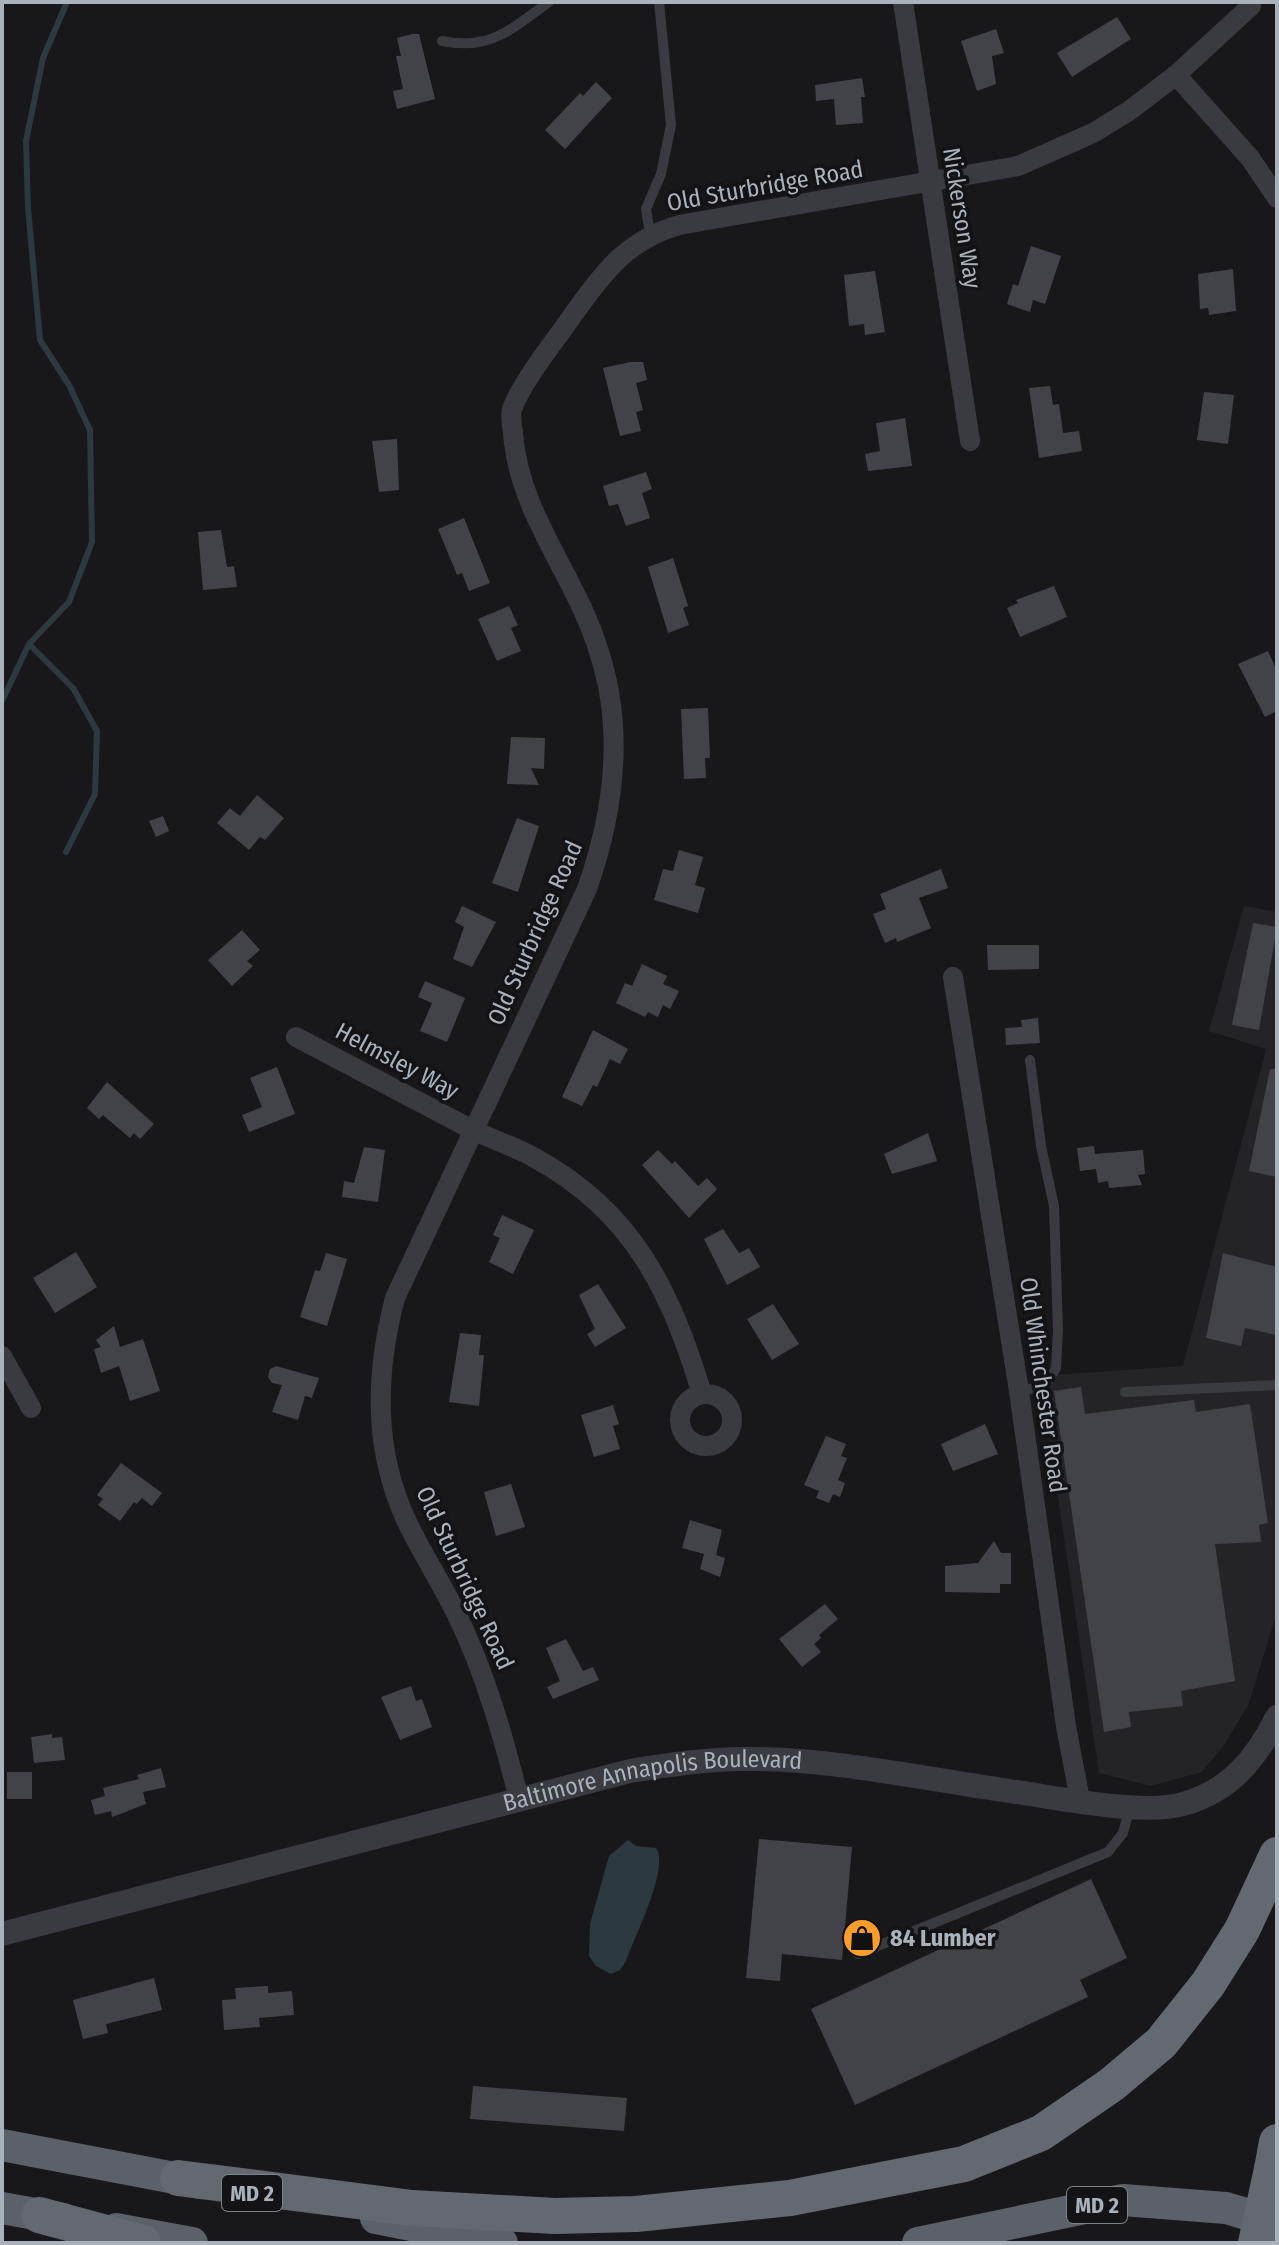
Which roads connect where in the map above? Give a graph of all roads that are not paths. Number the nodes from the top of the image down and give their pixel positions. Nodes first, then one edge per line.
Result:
1 (549, 2) edge
2 (659, 2) edge
3 (903, 2) edge
4 (1251, 6) dead end
5 (442, 41) dead end
6 (1176, 75) junction
7 (931, 183) junction
8 (1277, 198) edge
9 (650, 234) junction
10 (970, 441) dead end
11 (953, 977) dead end
12 (296, 1037) dead end
13 (1030, 1060) dead end
14 (473, 1130) junction
15 (2, 1356) edge
16 (1277, 1385) edge
17 (1019, 1391) junction
18 (1125, 1392) dead end
19 (702, 1394) dead end
20 (31, 1408) dead end
21 (1277, 1717) edge
22 (519, 1799) junction
23 (1080, 1800) junction
24 (1130, 1805) junction
25 (1277, 1855) edge
26 (2, 1934) edge
27 (858, 1954) dead end
28 (2, 2145) edge
29 (1274, 2156) edge
30 (178, 2178) junction
31 (2, 2208) edge
32 (39, 2215) junction
33 (1277, 2223) edge
34 (143, 2243) edge
35 (192, 2243) edge
36 (502, 2243) edge
37 (918, 2243) edge
38 (1256, 2243) edge

1 - 5 lane
2 - 9 lane
3 - 7 street, Nickerson Way
4 - 6 street, Old Sturbridge Road
6 - 7 street, Old Sturbridge Road
6 - 8 street
7 - 9 street, Old Sturbridge Road
7 - 10 street, Nickerson Way
9 - 14 street, Old Sturbridge Road
11 - 17 street, Old Whinchester Road
12 - 14 street, Helmsley Way
13 - 17 lane
14 - 19 street, Helmsley Way
14 - 22 street, Old Sturbridge Road
15 - 20 street
16 - 18 lane
17 - 23 street, Old Whinchester Road
21 - 24 street, Baltimore Annapolis Boulevard
22 - 23 street, Baltimore Annapolis Boulevard
22 - 26 street, Baltimore Annapolis Boulevard
23 - 24 street, Baltimore Annapolis Boulevard
24 - 27 lane
25 - 30 highway
28 - 30 highway, MD 2
29 - 38 highway, bridge
30 - 36 highway, MD 2
31 - 32 highway
32 - 34 highway
32 - 35 highway
33 - 37 highway, MD 2

